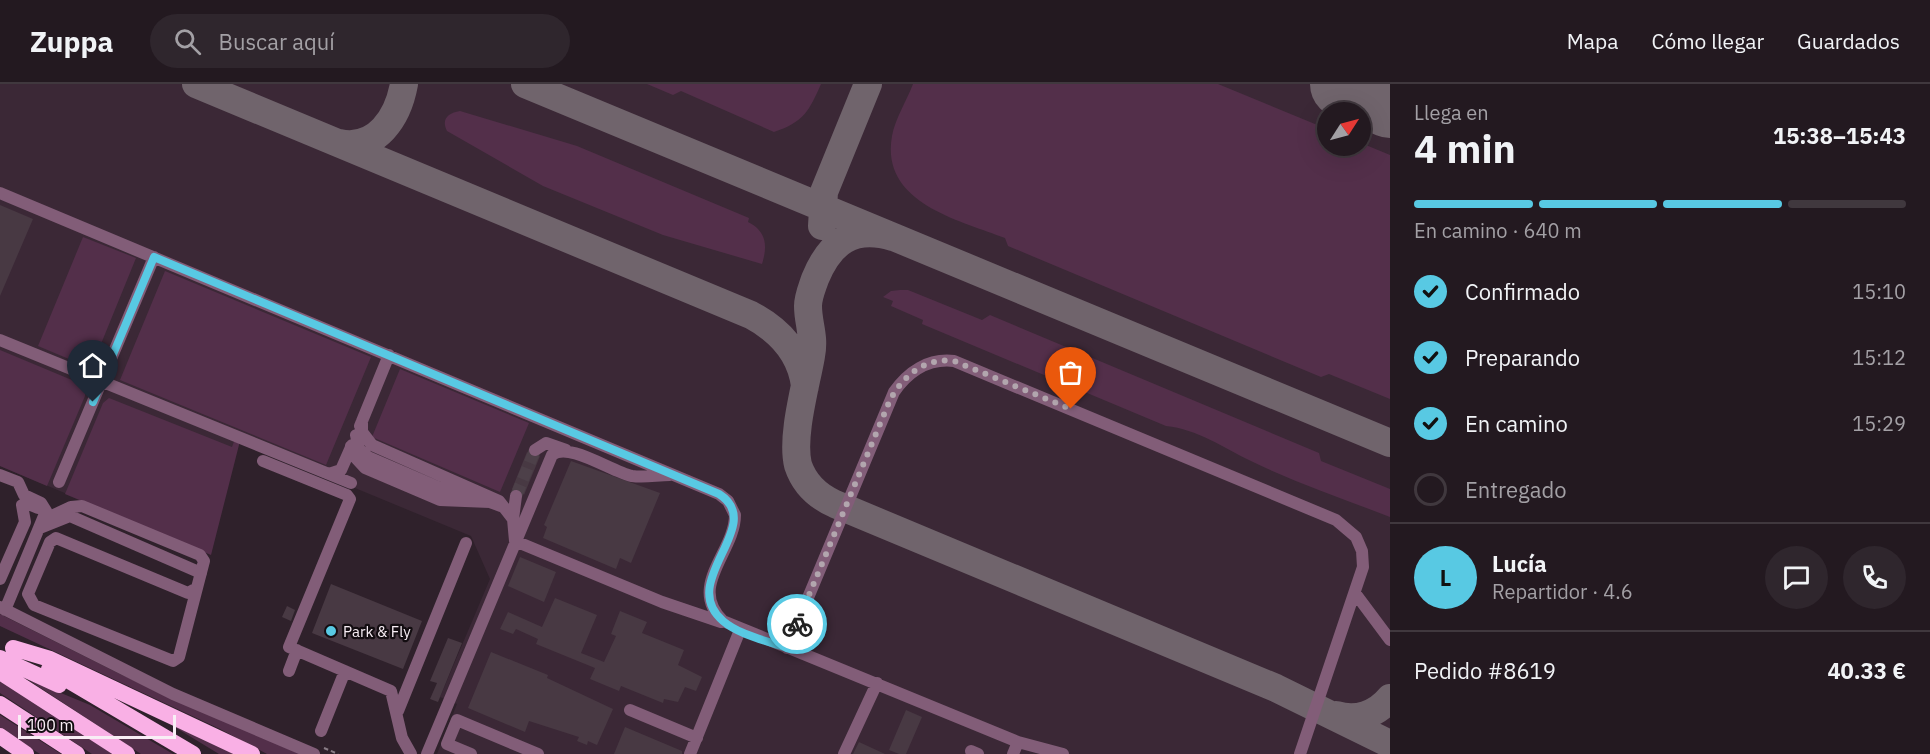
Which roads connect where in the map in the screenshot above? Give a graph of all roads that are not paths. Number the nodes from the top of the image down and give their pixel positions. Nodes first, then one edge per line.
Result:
1 (0, 193) edge
2 (154, 257) junction
3 (0, 340) edge
4 (389, 355) junction
5 (101, 382) junction
6 (362, 421) junction
7 (353, 441) junction
8 (535, 450) dead end
9 (569, 451) junction
10 (263, 461) dead end
11 (329, 474) junction
12 (0, 475) edge
13 (677, 476) junction
14 (12, 480) junction
15 (59, 482) dead end
16 (351, 483) dead end
17 (516, 496) tunnel mouth
18 (499, 501) junction
19 (22, 507) junction
20 (511, 513) junction
21 (43, 520) junction
22 (515, 541) junction
23 (466, 543) dead end
24 (0, 579) edge
25 (195, 593) junction
26 (1355, 593) junction
27 (3, 608) edge
28 (727, 625) junction
29 (740, 630) junction
30 (1390, 640) edge
31 (787, 648) junction
32 (4, 649) edge
33 (297, 650) junction
34 (289, 671) dead end
35 (345, 671) junction
36 (0, 672) edge
37 (877, 682) junction
38 (0, 704) edge
39 (630, 710) dead end
40 (398, 714) junction
41 (321, 731) dead end
42 (0, 736) edge
43 (697, 738) junction
44 (0, 747) edge
45 (1016, 748) edge
46 (14, 754) edge
47 (26, 754) edge
48 (77, 754) edge
49 (127, 754) edge
50 (193, 754) edge
51 (252, 754) edge
52 (314, 754) edge
53 (411, 754) edge
54 (427, 754) edge
55 (471, 754) edge
56 (538, 754) edge
57 (690, 754) edge
58 (844, 754) edge
59 (1063, 754) edge
60 (1300, 754) edge

1 - 2 street
2 - 4 street
2 - 5 street
3 - 5 street
4 - 6 street
4 - 13 street
5 - 11 street
5 - 15 street
6 - 7 street
6 - 18 street
7 - 11 street
7 - 18 street
7 - 20 street
8 - 9 street
9 - 13 street
9 - 22 street
10 - 33 street
11 - 16 street
12 - 14 street
13 - 28 street
14 - 19 street
14 - 21 street
17 - 20 street
18 - 20 street
19 - 21 street
19 - 24 street
20 - 22 street
21 - 25 street
21 - 27 street
22 - 28 street
22 - 54 street
23 - 40 street
25 - 25 street
26 - 30 street
26 - 31 street
26 - 60 street
27 - 52 street
28 - 29 street
29 - 31 street
29 - 43 street
31 - 37 street
32 - 50 highway
32 - 51 highway
33 - 34 street
33 - 35 street
35 - 40 street
35 - 41 street
36 - 49 highway
37 - 45 street
37 - 58 street
38 - 48 highway
39 - 43 street
40 - 53 street
42 - 47 highway
43 - 57 street
44 - 46 highway
45 - 59 street
55 - 56 street

